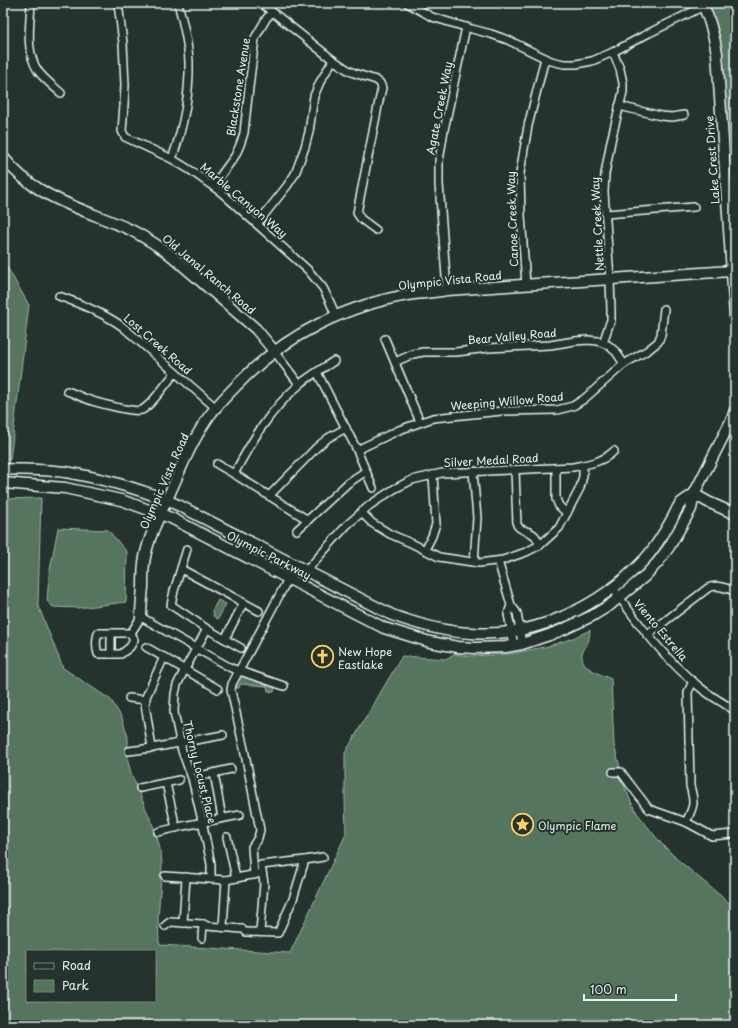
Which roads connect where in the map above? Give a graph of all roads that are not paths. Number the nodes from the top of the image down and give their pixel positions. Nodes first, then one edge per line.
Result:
1 (31, 3) edge
2 (118, 3) edge
3 (178, 3) edge
4 (261, 3) edge
5 (407, 3) edge
6 (703, 5) edge
7 (272, 12) junction
8 (466, 27) junction
9 (613, 52) junction
10 (545, 58) junction
11 (333, 60) junction
12 (61, 93) dead end
13 (619, 106) junction
14 (684, 115) dead end
15 (3, 157) edge
16 (172, 159) junction
17 (213, 186) junction
18 (694, 207) dead end
19 (606, 214) junction
20 (257, 224) junction
21 (376, 230) dead end
22 (732, 271) junction
23 (610, 279) junction
24 (526, 285) junction
25 (447, 290) junction
26 (59, 296) dead end
27 (664, 309) dead end
28 (336, 316) junction
29 (735, 317) edge
30 (385, 339) dead end
31 (603, 343) junction
32 (274, 351) junction
33 (334, 361) dead end
34 (395, 362) junction
35 (624, 364) junction
36 (174, 372) junction
37 (317, 372) junction
38 (299, 384) junction
39 (68, 390) dead end
40 (216, 408) junction
41 (735, 410) edge
42 (420, 422) junction
43 (346, 428) junction
44 (357, 450) junction
45 (614, 452) dead end
46 (217, 464) dead end
47 (583, 465) junction
48 (556, 468) junction
49 (3, 469) edge
50 (515, 470) junction
51 (366, 472) junction
52 (473, 472) junction
53 (234, 474) junction
54 (433, 475) junction
55 (3, 483) edge
56 (373, 488) dead end
57 (694, 494) junction
58 (269, 496) junction
59 (166, 500) junction
60 (362, 512) junction
61 (567, 513) junction
62 (160, 514) junction
63 (735, 514) edge
64 (308, 520) junction
65 (297, 530) dead end
66 (540, 545) junction
67 (187, 549) dead end
68 (426, 550) junction
69 (498, 561) junction
70 (474, 562) junction
71 (181, 569) junction
72 (306, 571) junction
73 (288, 578) junction
74 (613, 588) junction
75 (735, 591) edge
76 (619, 598) junction
77 (243, 604) junction
78 (258, 611) dead end
79 (141, 617) junction
80 (207, 629) junction
81 (515, 631) junction
82 (110, 633) junction
83 (132, 633) junction
84 (647, 635) junction
85 (225, 639) junction
86 (518, 645) junction
87 (146, 647) dead end
88 (241, 648) dead end
89 (197, 649) junction
90 (110, 654) junction
91 (164, 657) junction
92 (185, 670) junction
93 (240, 671) junction
94 (693, 681) junction
95 (284, 686) dead end
96 (218, 689) dead end
97 (129, 698) dead end
98 (146, 700) junction
99 (735, 710) edge
100 (223, 735) dead end
101 (181, 743) junction
102 (152, 748) junction
103 (130, 751) dead end
104 (231, 769) dead end
105 (613, 772) dead end
106 (214, 773) junction
107 (200, 776) dead end
108 (179, 780) dead end
109 (166, 783) junction
110 (140, 788) dead end
111 (240, 815) dead end
112 (222, 818) junction
113 (686, 822) junction
114 (199, 823) junction
115 (176, 828) junction
116 (158, 832) dead end
117 (735, 834) edge
118 (228, 837) dead end
119 (323, 857) dead end
120 (305, 860) junction
121 (262, 873) junction
122 (254, 875) junction
123 (166, 876) dead end
124 (186, 877) junction
125 (236, 878) junction
126 (211, 879) junction
127 (226, 880) junction
128 (183, 923) junction
129 (203, 924) junction
130 (165, 926) dead end
131 (223, 927) junction
132 (260, 932) junction
133 (202, 938) dead end

1 - 12 street
2 - 16 street, Marble Canyon Way
3 - 16 street
4 - 7 street
5 - 8 street
6 - 9 street
6 - 22 main road, Lake Crest Drive
7 - 11 street
7 - 17 street, Blackstone Avenue
8 - 10 street
8 - 25 street, Agate Creek Way
9 - 10 street
9 - 13 street, Nettle Creek Way
10 - 24 street, Canoe Creek Way
11 - 20 street
11 - 21 street
13 - 14 street
13 - 19 street, Nettle Creek Way
15 - 32 main road, Old Janal Ranch Road
16 - 17 street, Marble Canyon Way
17 - 20 street, Marble Canyon Way
18 - 19 street
19 - 23 street, Nettle Creek Way
20 - 28 street, Marble Canyon Way
22 - 23 main road, Olympic Vista Road
22 - 29 main road, Lake Crest Drive
23 - 24 main road, Olympic Vista Road
23 - 31 street, Nettle Creek Way
24 - 25 main road, Olympic Vista Road
25 - 28 main road, Olympic Vista Road
26 - 36 street, Lost Creek Road
27 - 35 street, Weeping Willow Road
28 - 32 main road, Olympic Vista Road
30 - 34 street
31 - 34 street, Bear Valley Road
31 - 35 street
32 - 38 street, Old Janal Ranch Road
32 - 40 main road, Olympic Vista Road
33 - 37 street
34 - 42 street
35 - 42 street, Weeping Willow Road
36 - 39 street
36 - 40 street, Lost Creek Road
37 - 38 street
37 - 43 street
38 - 53 street
40 - 59 main road, Olympic Vista Road
41 - 57 main road
42 - 44 street, Weeping Willow Road
43 - 44 street
43 - 58 street
44 - 51 street
45 - 47 street, Silver Medal Road
46 - 53 street
47 - 48 street, Silver Medal Road
47 - 61 street
48 - 50 street, Silver Medal Road
48 - 61 street
49 - 59 main road, Olympic Parkway
50 - 52 street, Silver Medal Road
50 - 66 street
51 - 56 street
51 - 64 street
52 - 54 street, Silver Medal Road
52 - 70 street
53 - 58 street
54 - 60 street, Silver Medal Road
54 - 68 street
55 - 62 main road, Olympic Parkway
57 - 63 main road
57 - 74 main road
57 - 76 main road
58 - 64 street
59 - 62 main road, Olympic Vista Road
59 - 72 main road, Olympic Parkway
60 - 68 street
60 - 72 street, Silver Medal Road
61 - 66 street
62 - 73 main road, Olympic Parkway
62 - 79 main road, Olympic Vista Road
64 - 65 street
66 - 69 street
67 - 71 street
68 - 70 street
69 - 70 street
69 - 81 street
71 - 77 street
71 - 80 street
72 - 81 main road, Olympic Parkway
73 - 86 main road, Olympic Parkway
73 - 93 street
74 - 76 street, Viento Estrella
74 - 81 main road
75 - 84 street
76 - 84 street, Viento Estrella
76 - 86 main road
77 - 78 street
77 - 85 street
79 - 83 street
79 - 89 street
80 - 85 street
80 - 89 street, Thorny Locust Place
81 - 86 street
82 - 83 street
82 - 90 street
82 - 90 street
83 - 90 street
84 - 94 street, Viento Estrella
85 - 88 street
87 - 91 street
89 - 92 street, Thorny Locust Place
89 - 93 street
91 - 92 street
91 - 98 street
92 - 96 street
92 - 101 street, Thorny Locust Place
93 - 95 street
93 - 122 street
94 - 99 street, Viento Estrella
94 - 113 street
97 - 98 street
98 - 102 street
100 - 101 street
101 - 102 street
101 - 114 street, Thorny Locust Place
102 - 103 street
104 - 106 street
105 - 113 street
106 - 107 street
106 - 112 street
108 - 109 street
109 - 110 street
109 - 115 street
111 - 112 street
112 - 114 street
113 - 117 street
114 - 115 street
114 - 126 street, Thorny Locust Place
115 - 116 street
118 - 125 street
119 - 120 street
120 - 121 street
120 - 132 street
121 - 122 street
121 - 132 street
122 - 125 street
123 - 124 street
124 - 126 street
124 - 128 street
125 - 127 street
126 - 127 street
127 - 131 street
128 - 129 street
128 - 130 street
129 - 131 street
129 - 133 street
131 - 132 street

